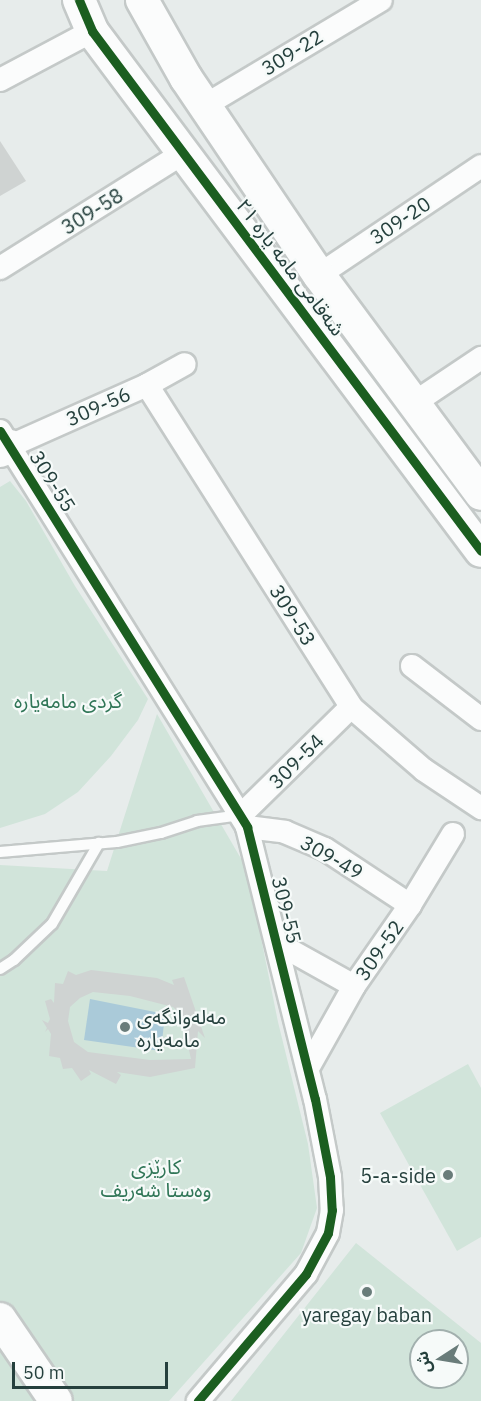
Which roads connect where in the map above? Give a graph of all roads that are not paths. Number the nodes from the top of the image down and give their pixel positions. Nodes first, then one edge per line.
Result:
1 (79, 0) edge
2 (142, 0) edge
3 (381, 0) edge
4 (92, 31) junction
5 (0, 80) edge
6 (204, 106) junction
7 (183, 153) junction
8 (481, 166) edge
9 (0, 268) edge
10 (319, 275) junction
11 (481, 358) edge
12 (185, 364) dead end
13 (147, 385) junction
14 (414, 403) junction
15 (3, 443) edge
16 (481, 494) edge
17 (481, 550) edge
18 (412, 666) dead end
19 (351, 706) junction
20 (481, 719) edge
21 (478, 802) edge
22 (244, 821) junction
23 (453, 834) dead end
24 (99, 843) junction
25 (0, 852) edge
26 (410, 905) junction
27 (276, 943) junction
28 (0, 969) edge
29 (354, 986) junction
30 (308, 1068) junction
31 (0, 1319) edge
32 (56, 1401) edge
33 (198, 1401) edge

1 - 4 street, شەقامی مامە یارە ٢١
2 - 6 street, شەقامی مامە یارە ٢١
3 - 6 street, 309-22
4 - 5 street
4 - 7 street, شەقامی مامە یارە ٢١
6 - 10 street, شەقامی مامە یارە ٢١
7 - 9 street, 309-58
7 - 17 street, شەقامی مامە یارە ٢١
8 - 10 street, 309-20
10 - 14 street, شەقامی مامە یارە ٢١
11 - 14 street
12 - 13 street, 309-56
13 - 15 street, 309-56
13 - 19 street, 309-53
14 - 16 street, شەقامی مامە یارە ٢١
15 - 22 street, 309-55
18 - 20 street
19 - 21 street, 309-53
19 - 22 street, 309-54
22 - 24 lane
22 - 26 street, 309-49
22 - 27 street, 309-55
23 - 26 street, 309-52
24 - 25 lane
24 - 28 lane
26 - 29 street, 309-52
27 - 29 street
27 - 30 street, 309-55
29 - 30 street, 309-52
30 - 33 street, 309-55
31 - 32 street

